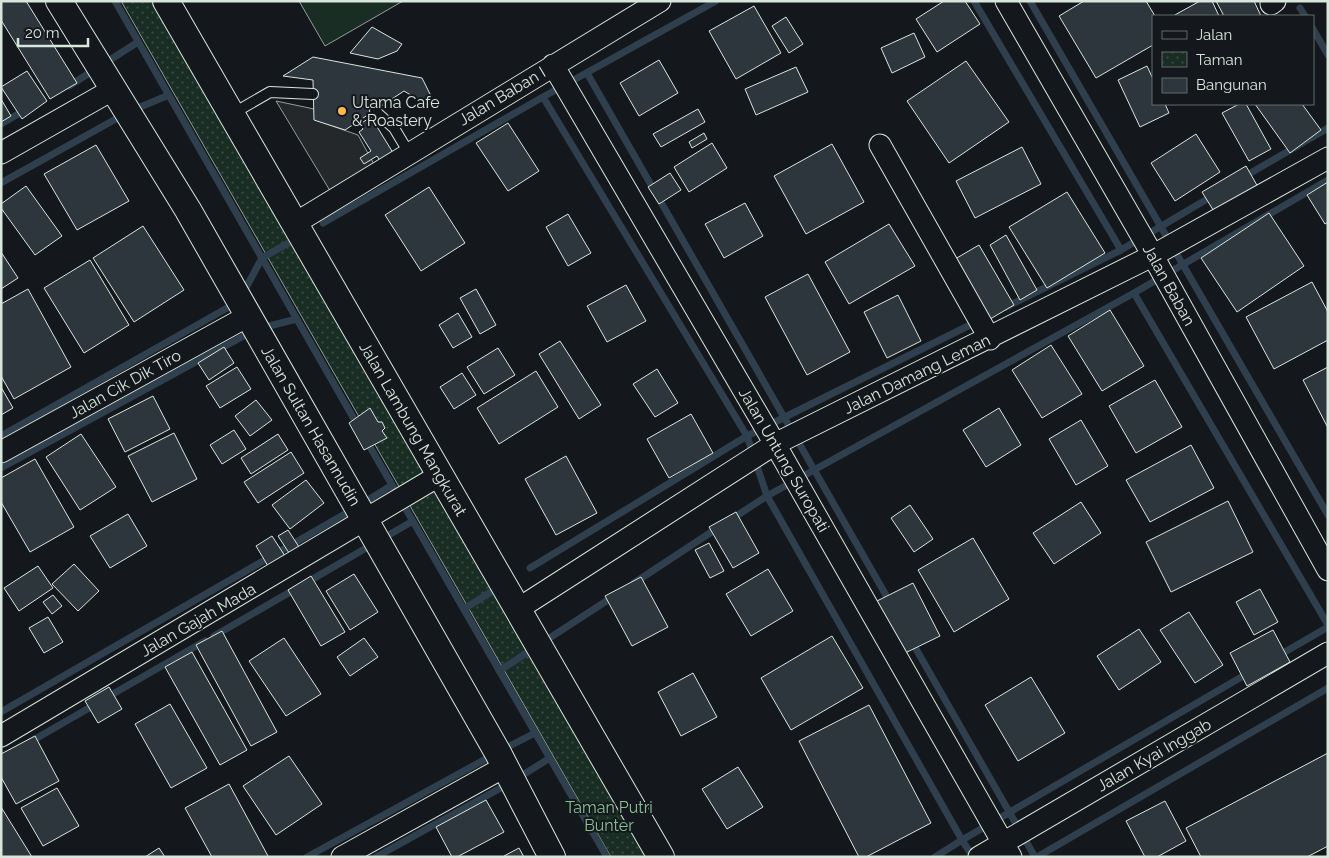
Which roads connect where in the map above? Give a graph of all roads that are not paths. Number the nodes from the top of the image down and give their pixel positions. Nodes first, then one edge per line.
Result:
1 (59, 1) edge
2 (166, 1) edge
3 (660, 1) edge
4 (1006, 1) edge
5 (553, 65) junction
6 (112, 90) junction
7 (313, 94) dead end
8 (375, 111) dead end
9 (231, 114) junction
10 (880, 145) dead end
11 (1, 153) edge
12 (409, 153) junction
13 (1328, 158) edge
14 (294, 224) junction
15 (1150, 252) junction
16 (248, 316) junction
17 (990, 339) junction
18 (775, 444) junction
19 (1, 452) edge
20 (440, 476) junction
21 (365, 521) junction
22 (1328, 570) edge
23 (518, 609) junction
24 (1328, 653) edge
25 (1, 736) edge
26 (506, 766) junction
27 (1007, 850) edge
28 (342, 857) edge
29 (552, 857) edge
30 (661, 857) edge
31 (979, 857) edge

1 - 6 street, Jalan Sultan Hasannudin
2 - 9 street, Jalan Lambung Mangkurat
3 - 5 street, Jalan Baban I
4 - 15 street, Jalan Baban
5 - 12 street, Jalan Baban I
5 - 18 street, Jalan Untung Suropati
6 - 11 street
6 - 16 street, Jalan Sultan Hasannudin
7 - 9 lane
8 - 12 lane
9 - 14 street, Jalan Lambung Mangkurat
10 - 17 street
12 - 14 street, Jalan Baban I
13 - 15 street, Jalan Damang Leman
14 - 20 street, Jalan Lambung Mangkurat
15 - 17 street, Jalan Damang Leman
15 - 22 street, Jalan Baban
16 - 19 street, Jalan Cik Dik Tiro
16 - 21 street, Jalan Sultan Hasannudin
17 - 18 street, Jalan Damang Leman
18 - 23 street, Jalan Damang Leman
18 - 27 street, Jalan Untung Suropati
20 - 21 street, Jalan Gajah Mada
20 - 23 street, Jalan Lambung Mangkurat
21 - 25 street, Jalan Gajah Mada
21 - 26 street, Jalan Sultan Hasannudin
23 - 30 street, Jalan Lambung Mangkurat
24 - 27 street, Jalan Kyai Inggab
26 - 28 street
26 - 29 street, Jalan Sultan Hasannudin
27 - 31 street, Jalan Kyai Inggab

